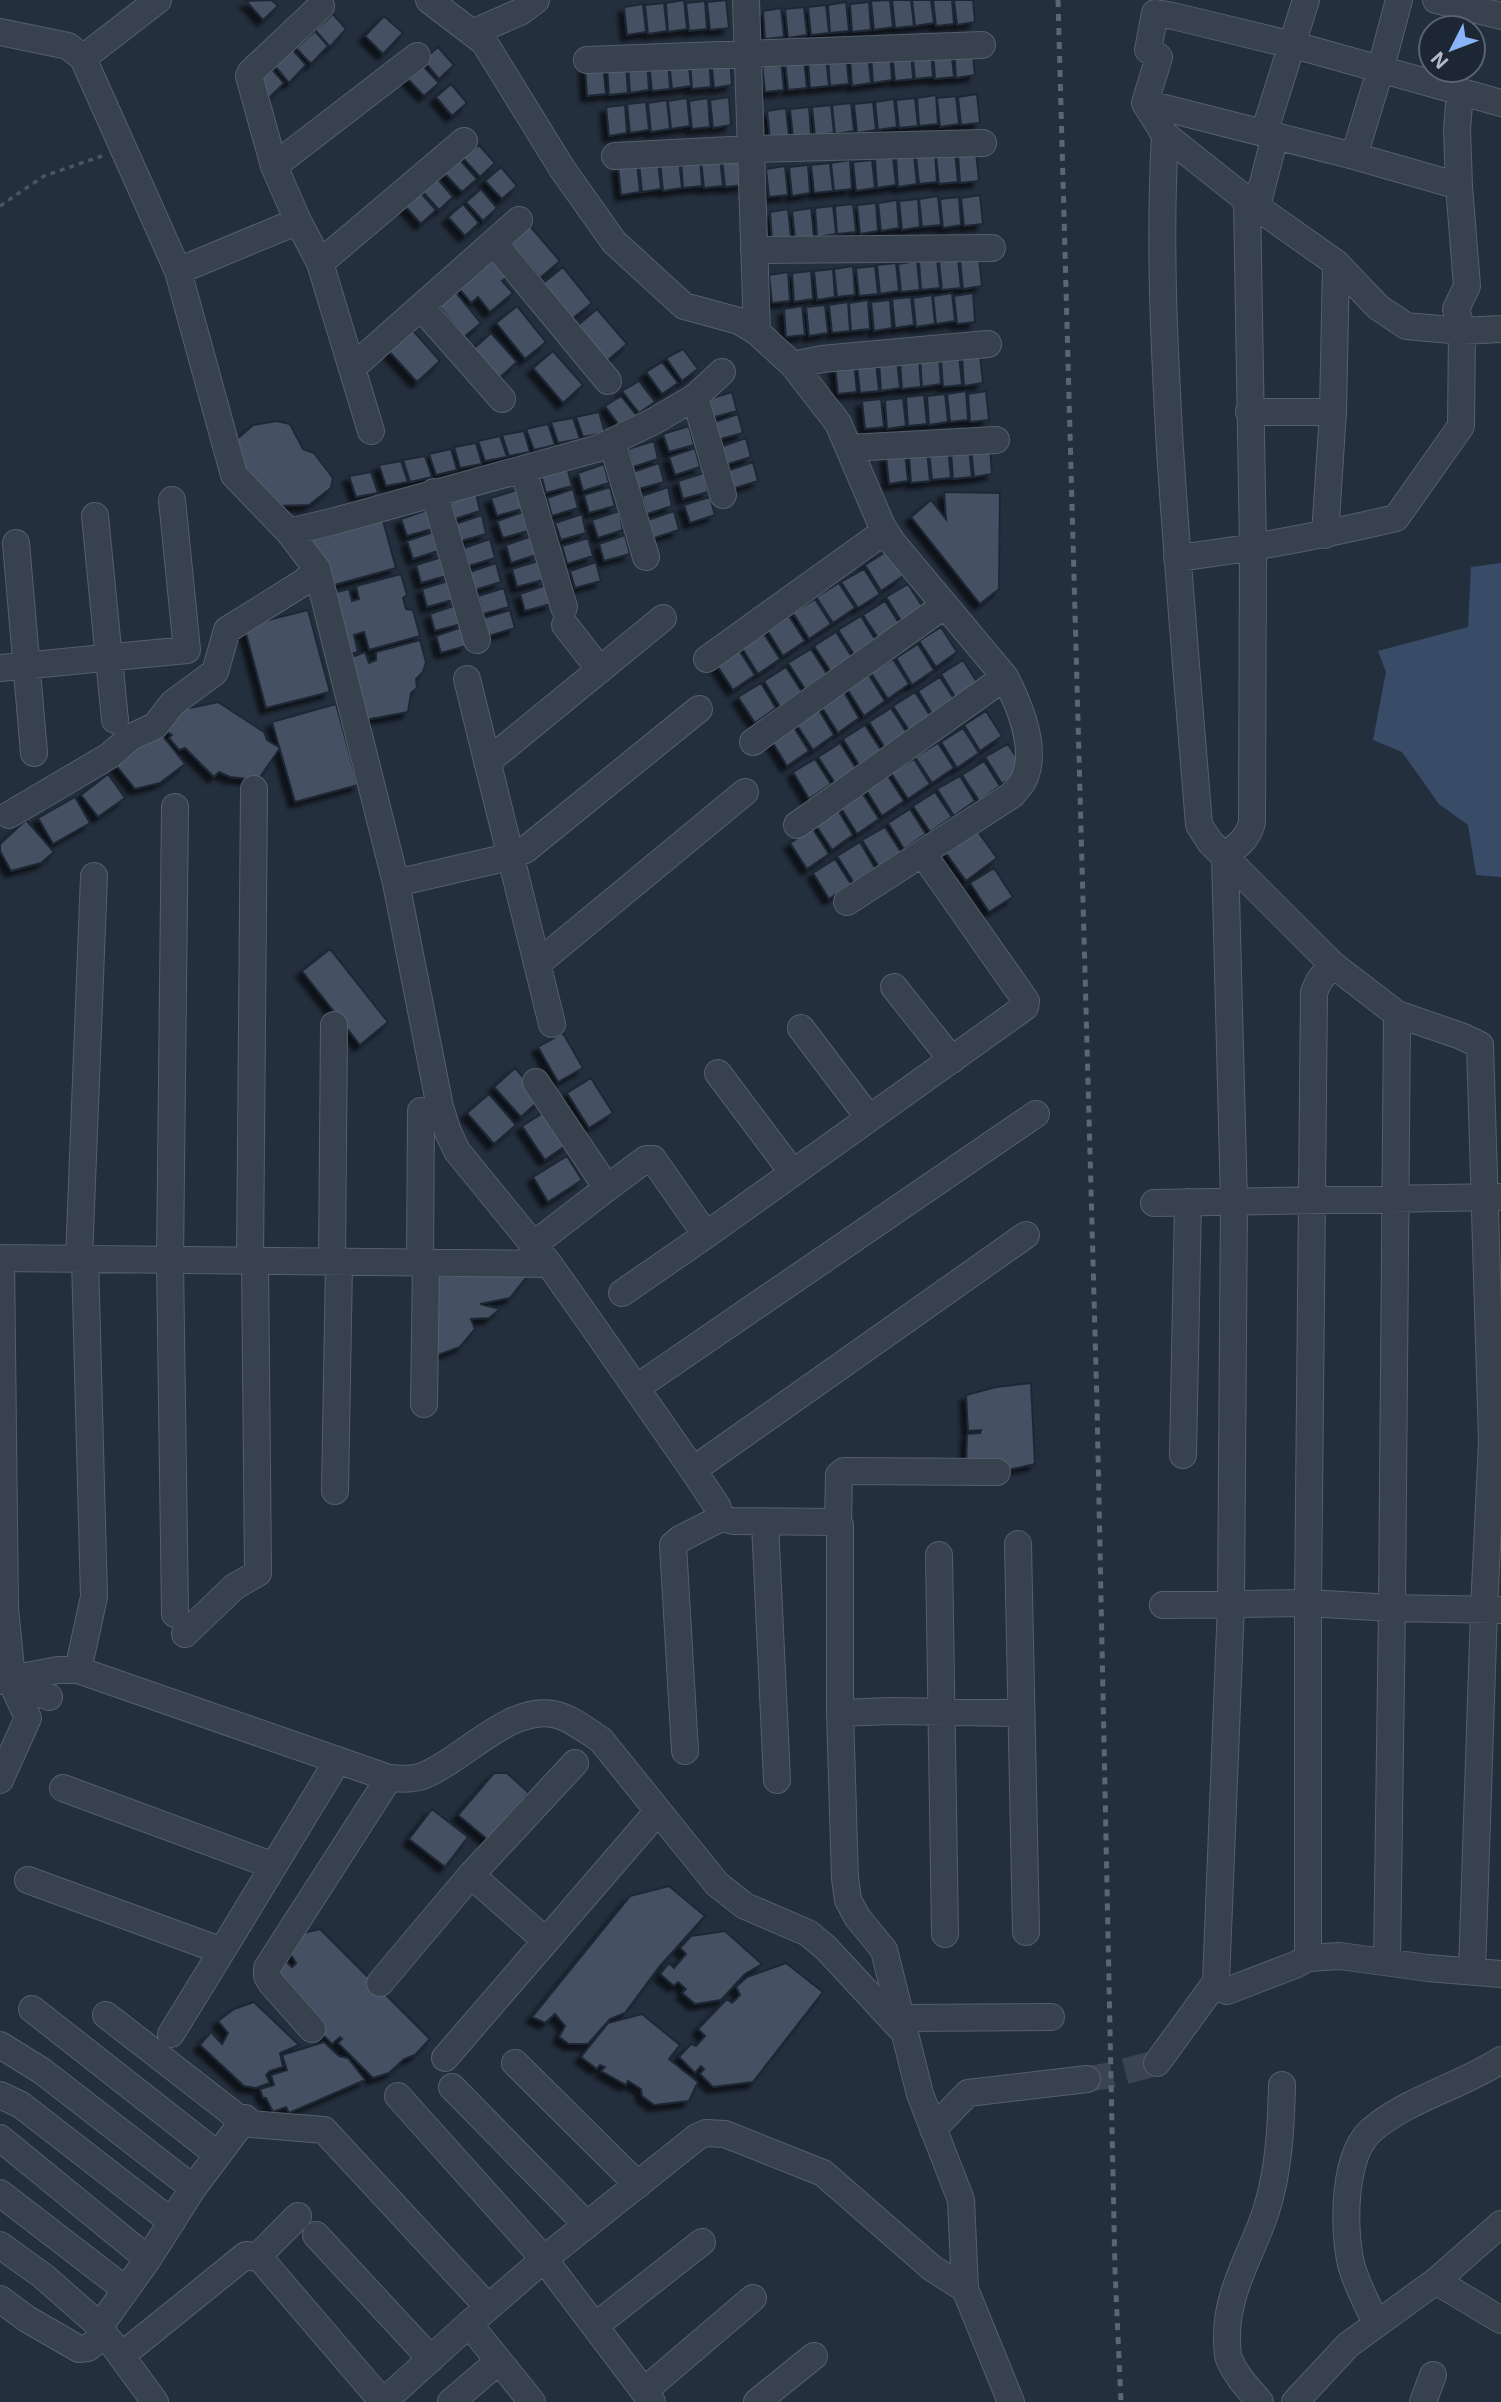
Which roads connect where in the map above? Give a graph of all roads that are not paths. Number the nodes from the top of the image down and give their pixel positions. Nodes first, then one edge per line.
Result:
1 (158, 0) edge
2 (429, 0) edge
3 (746, 0) edge
4 (1306, 0) edge
5 (1399, 0) edge
6 (1436, 0) edge
7 (521, 4) edge
8 (321, 6) dead end
9 (1151, 7) edge
10 (1501, 16) edge
11 (0, 32) edge
12 (472, 33) junction
13 (982, 45) dead end
14 (1292, 45) junction
15 (748, 53) junction
16 (417, 56) dead end
17 (83, 58) junction
18 (587, 60) dead end
19 (1381, 71) junction
20 (1460, 93) junction
21 (1145, 103) junction
22 (1501, 103) edge
23 (1270, 134) junction
24 (1165, 135) junction
25 (464, 141) dead end
26 (984, 143) dead end
27 (750, 149) junction
28 (615, 156) dead end
29 (1354, 156) junction
30 (275, 166) junction
31 (1459, 186) junction
32 (1252, 203) junction
33 (519, 220) dead end
34 (298, 221) junction
35 (494, 243) junction
36 (992, 248) dead end
37 (754, 250) junction
38 (320, 263) junction
39 (1336, 263) junction
40 (178, 271) junction
41 (421, 307) junction
42 (1501, 329) edge
43 (1462, 331) junction
44 (757, 332) junction
45 (988, 344) dead end
46 (793, 365) junction
47 (352, 368) junction
48 (722, 372) dead end
49 (608, 381) dead end
50 (695, 397) junction
51 (502, 398) dead end
52 (1249, 412) junction
53 (1333, 412) junction
54 (371, 431) dead end
55 (996, 440) dead end
56 (612, 442) junction
57 (849, 448) junction
58 (523, 469) junction
59 (434, 492) junction
60 (723, 495) dead end
61 (172, 500) dead end
62 (95, 516) dead end
63 (886, 531) junction
64 (289, 532) junction
65 (1325, 535) junction
66 (16, 543) dead end
67 (1253, 549) junction
68 (646, 556) dead end
69 (1177, 558) junction
70 (317, 569) junction
71 (944, 605) junction
72 (663, 618) dead end
73 (477, 640) dead end
74 (107, 657) junction
75 (707, 659) dead end
76 (12, 667) edge
77 (600, 670) junction
78 (1005, 677) junction
79 (467, 679) dead end
80 (699, 709) dead end
81 (115, 719) dead end
82 (753, 741) dead end
83 (34, 753) dead end
84 (487, 762) junction
85 (254, 789) dead end
86 (745, 792) dead end
87 (176, 807) dead end
88 (9, 815) dead end
89 (797, 825) dead end
90 (922, 854) junction
91 (510, 856) junction
92 (1225, 856) junction
93 (94, 876) dead end
94 (396, 883) junction
95 (847, 902) dead end
96 (537, 964) junction
97 (1332, 964) junction
98 (894, 987) dead end
99 (1396, 1014) junction
100 (552, 1024) dead end
101 (334, 1025) dead end
102 (801, 1028) dead end
103 (1491, 1046) edge
104 (952, 1060) junction
105 (718, 1073) dead end
106 (536, 1082) dead end
107 (421, 1111) dead end
108 (1036, 1114) dead end
109 (869, 1118) junction
110 (793, 1172) junction
111 (607, 1188) junction
112 (1492, 1198) edge
113 (1395, 1200) junction
114 (1311, 1201) junction
115 (1188, 1202) junction
116 (1234, 1202) junction
117 (1154, 1203) dead end
118 (706, 1235) junction
119 (1026, 1235) dead end
120 (541, 1255) junction
121 (0, 1258) edge
122 (82, 1259) junction
123 (170, 1261) junction
124 (253, 1262) junction
125 (335, 1263) junction
126 (423, 1264) junction
127 (622, 1293) dead end
128 (636, 1388) junction
129 (424, 1404) dead end
130 (1183, 1455) dead end
131 (693, 1470) junction
132 (997, 1472) dead end
133 (335, 1491) dead end
134 (722, 1518) junction
135 (765, 1523) junction
136 (838, 1523) junction
137 (1018, 1544) dead end
138 (939, 1555) dead end
139 (1231, 1603) junction
140 (1308, 1603) junction
141 (1163, 1605) dead end
142 (1392, 1608) junction
143 (1492, 1609) edge
144 (78, 1670) junction
145 (6, 1680) edge
146 (49, 1697) dead end
147 (942, 1712) junction
148 (840, 1713) junction
149 (1021, 1713) junction
150 (685, 1751) dead end
151 (338, 1760) junction
152 (575, 1763) dead end
153 (389, 1778) junction
154 (0, 1780) edge
155 (777, 1780) dead end
156 (63, 1788) dead end
157 (658, 1811) junction
158 (274, 1866) junction
159 (471, 1875) junction
160 (28, 1880) dead end
161 (1026, 1932) dead end
162 (946, 1934) dead end
163 (546, 1941) junction
164 (222, 1951) junction
165 (1308, 1958) junction
166 (1387, 1961) junction
167 (1472, 1971) junction
168 (1501, 1974) edge
169 (1216, 1982) junction
170 (380, 1983) dead end
171 (32, 2009) dead end
172 (106, 2015) dead end
173 (1051, 2017) dead end
174 (902, 2025) junction
175 (312, 2029) dead end
176 (171, 2034) dead end
177 (1, 2050) edge
178 (445, 2058) dead end
179 (1501, 2060) edge
180 (514, 2063) dead end
181 (1157, 2063) tunnel mouth
182 (1087, 2079) tunnel mouth
183 (1282, 2085) dead end
184 (452, 2087) dead end
185 (0, 2095) edge
186 (398, 2096) dead end
187 (245, 2118) dead end
188 (933, 2129) junction
189 (0, 2138) edge
190 (218, 2154) junction
191 (638, 2185) junction
192 (193, 2188) junction
193 (0, 2193) edge
194 (172, 2222) junction
195 (1501, 2224) edge
196 (587, 2225) junction
197 (702, 2242) dead end
198 (0, 2245) edge
199 (257, 2257) junction
200 (148, 2259) junction
201 (544, 2259) junction
202 (1436, 2281) junction
203 (965, 2289) junction
204 (126, 2290) junction
205 (753, 2298) dead end
206 (2, 2305) edge
207 (479, 2316) junction
208 (1501, 2320) edge
209 (1376, 2324) junction
210 (595, 2326) junction
211 (103, 2330) junction
212 (121, 2356) junction
213 (814, 2356) dead end
214 (431, 2359) junction
215 (499, 2361) junction
216 (1433, 2375) dead end
217 (648, 2397) edge
218 (155, 2402) edge
219 (383, 2402) edge
220 (451, 2402) edge
221 (532, 2402) edge
222 (757, 2402) edge
223 (1011, 2402) edge
224 (1260, 2402) edge
225 (1295, 2402) edge
226 (1423, 2402) edge

1 - 17 street
2 - 12 street
3 - 15 street
4 - 14 street
5 - 19 street
6 - 10 street
7 - 12 street
8 - 30 street
9 - 14 street
9 - 21 street
11 - 17 street
12 - 44 street
13 - 15 street
14 - 19 street
14 - 23 street
15 - 18 street
15 - 27 street
16 - 30 street
17 - 40 street
19 - 20 street
19 - 29 street
20 - 22 street
20 - 31 street
21 - 23 street
21 - 24 street
23 - 29 street
23 - 32 street
24 - 32 street
24 - 69 street
25 - 38 street
26 - 27 street
27 - 28 street
27 - 37 street
29 - 31 street
30 - 34 street
31 - 43 street
32 - 39 street
32 - 52 street
33 - 35 street
34 - 38 street
34 - 40 street
35 - 41 street
35 - 49 street
36 - 37 street
37 - 44 street
38 - 47 street
39 - 43 street
39 - 53 street
40 - 64 street
41 - 47 street
41 - 51 street
42 - 43 street
43 - 65 street
44 - 46 street
45 - 46 street
46 - 57 street
47 - 54 street
48 - 50 street
50 - 56 street
50 - 60 street
52 - 53 street
52 - 67 street
53 - 65 street
55 - 57 street
56 - 58 street
56 - 68 street
57 - 63 street
58 - 59 street
58 - 77 street
59 - 64 street
59 - 73 street
61 - 74 street
62 - 74 street
63 - 71 street
63 - 75 street
64 - 70 street
65 - 67 street
66 - 76 street
67 - 69 street
67 - 92 street
69 - 92 street
70 - 88 street
70 - 94 street
71 - 78 street
71 - 82 street
72 - 77 street
74 - 76 street
74 - 81 street
76 - 83 street
77 - 84 street
78 - 89 street
78 - 90 street
79 - 84 street
80 - 91 street
84 - 91 street
85 - 124 street
86 - 96 street
87 - 123 street
90 - 95 street
90 - 104 street
91 - 94 street
91 - 96 street
92 - 97 street
92 - 116 street
93 - 122 street
94 - 120 street
96 - 100 street
97 - 99 street
97 - 114 street
98 - 104 street
99 - 103 street
99 - 113 street
101 - 125 street
102 - 109 street
103 - 112 street
104 - 109 street
105 - 110 street
106 - 111 street
107 - 126 street
108 - 128 street
109 - 110 street
110 - 118 street
111 - 118 street
111 - 120 street
112 - 113 street
112 - 143 street
113 - 114 street
113 - 142 street
114 - 116 street
114 - 140 street
115 - 116 street
115 - 117 street
115 - 130 street
116 - 139 street
118 - 127 street
119 - 131 street
120 - 126 street
120 - 128 street
121 - 122 street
121 - 145 street
122 - 123 street
122 - 144 street
123 - 124 street
123 - 124 street
124 - 125 street
125 - 126 street
125 - 133 street
126 - 129 street
128 - 131 street
131 - 134 street
132 - 136 street
134 - 135 street
134 - 150 street
135 - 136 street
135 - 155 street
136 - 148 street
137 - 149 street
138 - 147 street
139 - 140 street
139 - 141 street
139 - 169 street
140 - 142 street
140 - 165 street
142 - 143 street
142 - 166 street
143 - 167 street
144 - 145 street
144 - 151 street
146 - 154 street
147 - 148 street
147 - 149 street
147 - 162 street
148 - 174 street
149 - 161 street
151 - 153 street
151 - 158 street
152 - 159 street
153 - 157 street
153 - 175 street
156 - 158 street
157 - 163 street
157 - 174 street
158 - 164 street
159 - 163 street
159 - 170 street
160 - 164 street
163 - 178 street
164 - 176 street
165 - 166 street
165 - 169 street
166 - 167 street
167 - 168 street
169 - 181 street
171 - 190 street
172 - 190 street
173 - 174 street
174 - 188 street
177 - 192 street
179 - 209 street
180 - 191 street
182 - 188 street
183 - 224 street
184 - 196 street
185 - 194 street
186 - 201 street
187 - 207 street
188 - 203 street
189 - 200 street
190 - 192 street
191 - 196 street
191 - 203 street
192 - 194 street
193 - 204 street
194 - 200 street
195 - 202 street
196 - 201 street
197 - 210 street
198 - 211 street
199 - 212 street
199 - 214 street
199 - 219 street
200 - 204 street
201 - 207 street
201 - 210 street
202 - 208 street
202 - 209 street
203 - 223 street
204 - 211 street
205 - 217 street
206 - 211 street
207 - 214 street
207 - 215 street
209 - 225 street
210 - 217 street
211 - 212 street
212 - 218 street
213 - 222 street
214 - 219 street
215 - 220 street
215 - 221 street
216 - 226 street

